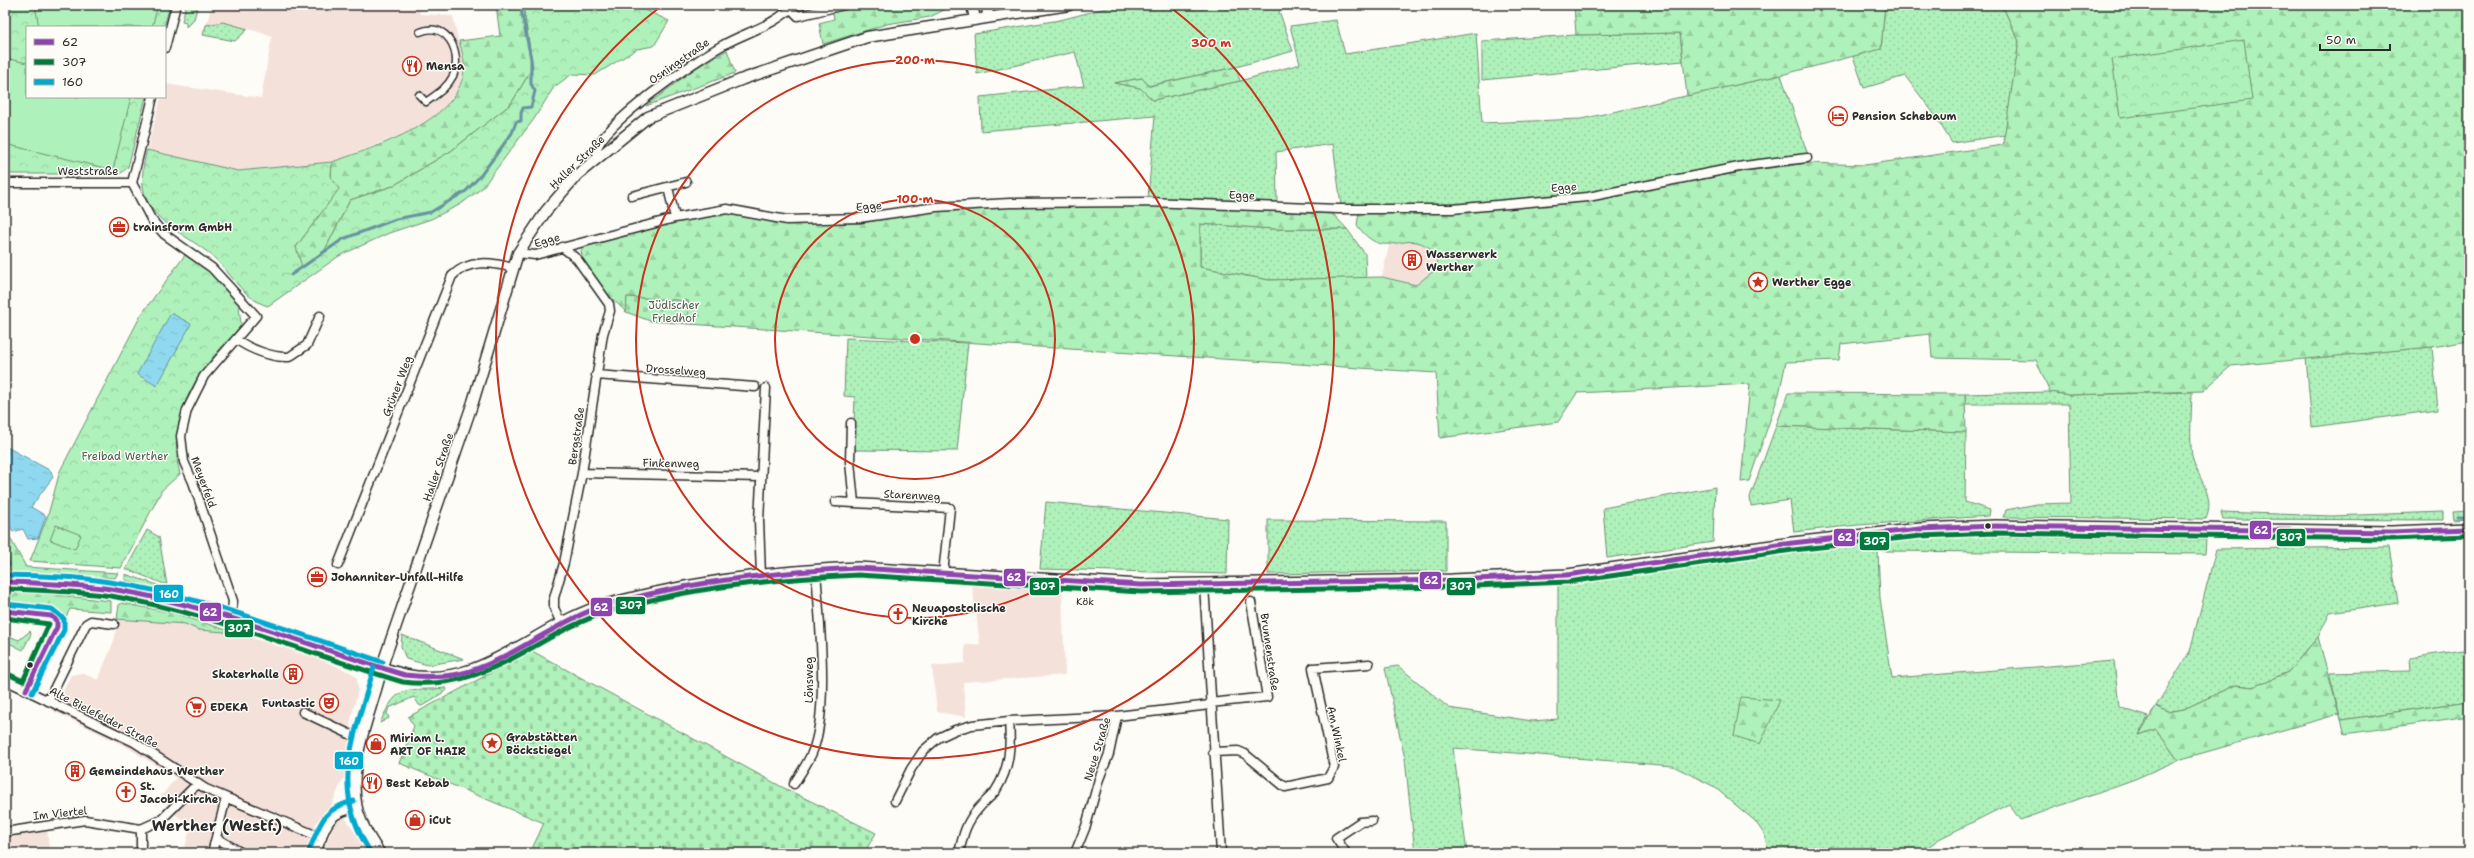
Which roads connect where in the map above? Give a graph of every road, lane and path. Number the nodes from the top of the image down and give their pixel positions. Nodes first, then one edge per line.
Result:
1 (176, 5) edge
2 (844, 5) edge
3 (972, 5) edge
4 (987, 5) edge
5 (1030, 5) edge
6 (1069, 5) edge
7 (792, 7) edge
8 (1053, 8) junction
9 (988, 18) junction
10 (974, 19) junction
11 (420, 32) dead end
12 (166, 44) edge
13 (419, 95) dead end
14 (152, 98) edge
15 (599, 155) junction
16 (1807, 158) dead end
17 (132, 182) junction
18 (686, 182) dead end
19 (5, 183) edge
20 (668, 187) junction
21 (632, 196) dead end
22 (675, 218) junction
23 (583, 241) junction
24 (562, 247) junction
25 (518, 253) junction
26 (577, 259) junction
27 (513, 268) junction
28 (320, 316) dead end
29 (236, 339) junction
30 (596, 375) junction
31 (755, 387) dead end
32 (766, 388) dead end
33 (851, 424) dead end
34 (582, 473) junction
35 (760, 477) junction
36 (835, 502) dead end
37 (854, 503) junction
38 (2469, 529) edge
39 (338, 565) dead end
40 (816, 570) junction
41 (943, 574) junction
42 (761, 576) junction
43 (5, 582) edge
44 (1204, 585) junction
45 (1251, 602) dead end
46 (231, 620) junction
47 (561, 623) junction
48 (114, 624) dead end
49 (1369, 664) dead end
50 (381, 669) junction
51 (5, 680) edge
52 (48, 701) junction
53 (1210, 704) junction
54 (302, 712) dead end
55 (1117, 716) junction
56 (1009, 721) junction
57 (362, 740) junction
58 (1214, 752) junction
59 (197, 784) junction
60 (794, 784) dead end
61 (226, 798) junction
62 (895, 800) dead end
63 (356, 808) junction
64 (1372, 821) dead end
65 (5, 824) edge
66 (141, 829) junction
67 (9, 831) edge
68 (216, 838) junction
69 (322, 838) junction
70 (140, 853) edge
71 (212, 853) edge
72 (242, 853) edge
73 (316, 853) edge
74 (379, 853) edge
75 (960, 853) edge
76 (1075, 853) edge
77 (1221, 853) edge
78 (1346, 853) edge

1 - 12 street
2 - 7 street
3 - 10 street
4 - 9 street
5 - 8 street
6 - 8 street, Haller Straße
7 - 15 street, Osningstraße
8 - 9 street, Haller Straße
9 - 10 street, Haller Straße
10 - 15 street, Haller Straße
11 - 13 street
14 - 17 street, Weststraße
15 - 25 street, Haller Straße
16 - 22 street, Egge
17 - 19 street, Weststraße
17 - 29 street, Meyerfeld
18 - 20 street
20 - 21 street
20 - 22 street
22 - 23 street, Egge
23 - 24 street, Egge
23 - 26 street
24 - 25 street, Egge
24 - 26 street, Bergstraße
25 - 27 street, Haller Straße
26 - 30 street, Bergstraße
27 - 39 street, Grüner Weg
27 - 50 street, Haller Straße
28 - 29 street
29 - 46 street, Meyerfeld
30 - 31 street, Drosselweg
30 - 34 street, Bergstraße
32 - 35 street
33 - 37 street
34 - 35 street, Finkenweg
34 - 47 street, Bergstraße
35 - 42 street
36 - 37 street, Starenweg
37 - 41 street, Starenweg
38 - 44 main road
40 - 41 main road
40 - 42 main road
40 - 60 street, Lönsweg
41 - 44 main road
42 - 47 main road
43 - 46 main road
44 - 53 street
45 - 53 street, Brunnenstraße
46 - 50 main road
47 - 50 main road
48 - 52 street
49 - 58 street, Am Winkel
50 - 57 main road
51 - 52 street, Alte Bielefelder Straße
52 - 59 street, Alte Bielefelder Straße
53 - 55 street, Neue Straße
53 - 58 street
54 - 57 street
55 - 56 street
55 - 76 street, Neue Straße
56 - 62 street
56 - 75 street
57 - 63 main road
58 - 77 street
59 - 61 street, Alte Bielefelder Straße
59 - 66 street
61 - 68 street
61 - 69 street, Alte Bielefelder Straße
63 - 69 street
63 - 74 main road
64 - 78 street
65 - 67 street
66 - 67 street, Im Viertel
66 - 70 street
68 - 71 street
68 - 72 street
69 - 73 street

